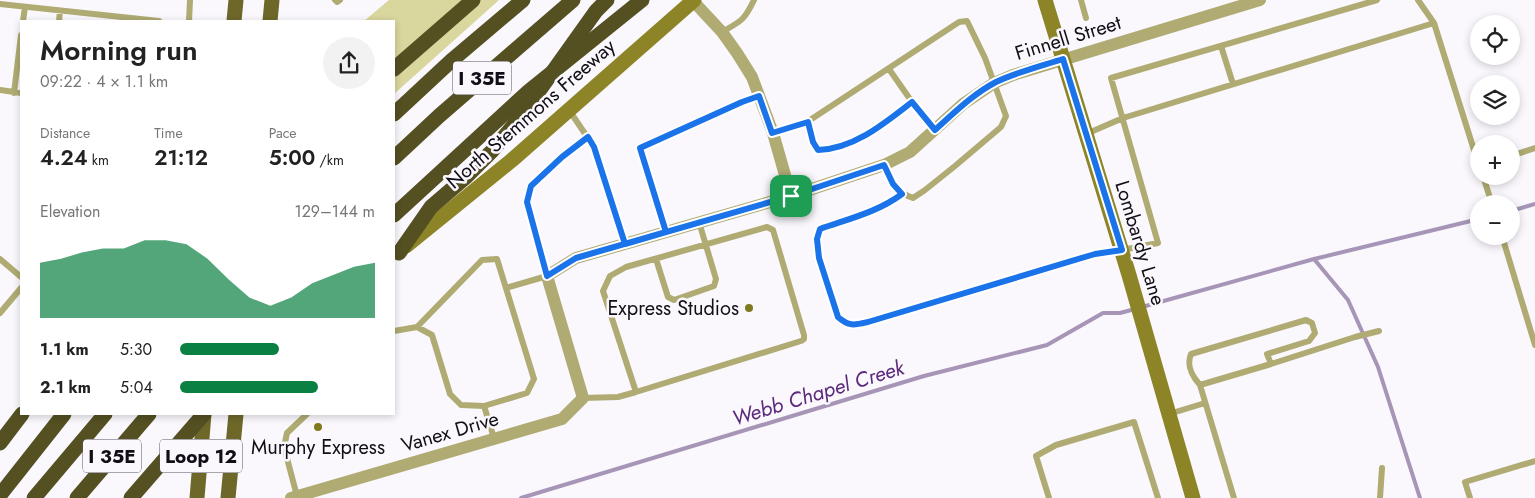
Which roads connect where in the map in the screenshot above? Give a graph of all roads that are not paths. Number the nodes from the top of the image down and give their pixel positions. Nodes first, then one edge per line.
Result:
1 (190, 0) edge
2 (236, 0) edge
3 (272, 0) edge
4 (335, 0) edge
5 (340, 0) edge
6 (473, 0) edge
7 (523, 0) edge
8 (572, 0) edge
9 (607, 0) edge
10 (642, 0) edge
11 (694, 0) edge
12 (754, 0) edge
13 (1046, 0) edge
14 (1081, 0) edge
15 (1260, 0) edge
16 (1376, 0) edge
17 (1418, 0) edge
18 (0, 4) edge
19 (24, 7) junction
20 (60, 11) junction
21 (92, 18) edge
22 (1086, 18) dead end
23 (23, 20) edge
24 (59, 20) edge
25 (137, 20) edge
26 (189, 20) edge
27 (234, 20) edge
28 (270, 20) edge
29 (1434, 23) junction
30 (722, 32) junction
31 (1221, 46) junction
32 (20, 54) edge
33 (1063, 59) junction
34 (395, 68) edge
35 (890, 69) junction
36 (994, 83) junction
37 (1234, 84) junction
38 (0, 90) edge
39 (18, 93) edge
40 (759, 96) junction
41 (912, 102) junction
42 (569, 110) junction
43 (395, 113) edge
44 (1123, 118) junction
45 (808, 122) junction
46 (935, 130) junction
47 (772, 133) junction
48 (1086, 134) junction
49 (588, 137) junction
50 (1470, 137) edge
51 (1535, 148) edge
52 (1520, 153) edge
53 (395, 157) edge
54 (884, 165) junction
55 (902, 194) junction
56 (791, 196) junction
57 (395, 214) edge
58 (699, 222) junction
59 (666, 232) junction
60 (625, 244) junction
61 (706, 244) junction
62 (1505, 245) edge
63 (1122, 250) junction
64 (396, 255) edge
65 (0, 259) edge
66 (656, 259) junction
67 (20, 276) edge
68 (547, 276) junction
69 (506, 288) junction
70 (20, 289) edge
71 (1, 309) edge
72 (417, 327) junction
73 (395, 331) edge
74 (1379, 331) dead end
75 (1535, 345) edge
76 (1271, 364) junction
77 (1200, 385) junction
78 (636, 392) junction
79 (582, 398) junction
80 (1205, 403) junction
81 (484, 406) junction
82 (1169, 414) junction
83 (21, 415) edge
84 (63, 415) edge
85 (103, 415) edge
86 (148, 415) edge
87 (203, 415) edge
88 (204, 415) edge
89 (236, 415) edge
90 (306, 415) edge
91 (494, 438) junction
92 (0, 443) edge
93 (1535, 461) edge
94 (1382, 468) dead end
95 (0, 495) edge
96 (294, 497) edge
97 (34, 498) edge
98 (77, 498) edge
99 (131, 498) edge
100 (197, 498) edge
101 (228, 498) edge
102 (1049, 498) edge
103 (1158, 498) edge
104 (1193, 498) edge
105 (1234, 498) edge
106 (1380, 498) edge
107 (1470, 498) edge

1 - 26 lane
2 - 27 main road
3 - 28 main road
4 - 5 lane
6 - 34 highway
7 - 43 highway, I 35E
8 - 53 highway, I 35E
9 - 64 highway
10 - 57 highway, bridge
11 - 30 street
11 - 42 main road, North Stemmons Freeway
12 - 30 lane
13 - 33 main road, Lombardy Lane
14 - 22 lane
15 - 33 street, Finnell Street
16 - 31 lane
17 - 29 lane
18 - 19 lane
19 - 20 lane
19 - 23 lane
20 - 21 lane
20 - 24 lane
21 - 25 lane
29 - 37 lane
29 - 50 lane
30 - 40 street
31 - 37 lane
31 - 44 lane
32 - 39 lane
33 - 36 street, Finnell Street
33 - 48 main road, Lombardy Lane
35 - 36 lane
35 - 41 lane
35 - 45 lane
36 - 46 street, Finnell Street
36 - 55 lane
37 - 44 lane
38 - 39 lane
40 - 47 street
40 - 59 lane
41 - 45 lane
41 - 46 lane
42 - 49 lane
42 - 64 main road, North Stemmons Freeway
44 - 48 lane
44 - 63 lane
45 - 47 lane
46 - 54 street, Finnell Street
47 - 56 street
48 - 63 main road, Lombardy Lane
49 - 60 lane
49 - 68 lane
51 - 52 lane
54 - 55 lane
54 - 56 street, Finnell Street
55 - 63 lane
56 - 58 street, Finnell Street
58 - 59 street, Finnell Street
58 - 61 lane
59 - 60 street, Finnell Street
60 - 68 street, Finnell Street
61 - 66 lane
61 - 66 lane
61 - 78 lane
62 - 75 lane
63 - 82 main road, Lombardy Lane
65 - 67 lane
66 - 78 lane
68 - 69 lane
68 - 79 street
69 - 72 lane
69 - 81 lane
70 - 71 lane
72 - 73 lane
72 - 81 lane
74 - 76 lane
76 - 77 lane
76 - 77 lane
77 - 80 lane
78 - 79 lane
79 - 91 street, Vanex Drive
80 - 82 lane
80 - 105 lane
81 - 91 lane
82 - 104 main road, Lombardy Lane
83 - 92 highway
84 - 95 highway
85 - 97 highway, I 35E
86 - 98 highway, I 35E
87 - 99 highway, bridge
88 - 100 main road, Loop 12
89 - 101 main road, Loop 12
90 - 96 lane
91 - 96 street, Vanex Drive
93 - 107 lane
94 - 106 lane
102 - 103 lane

